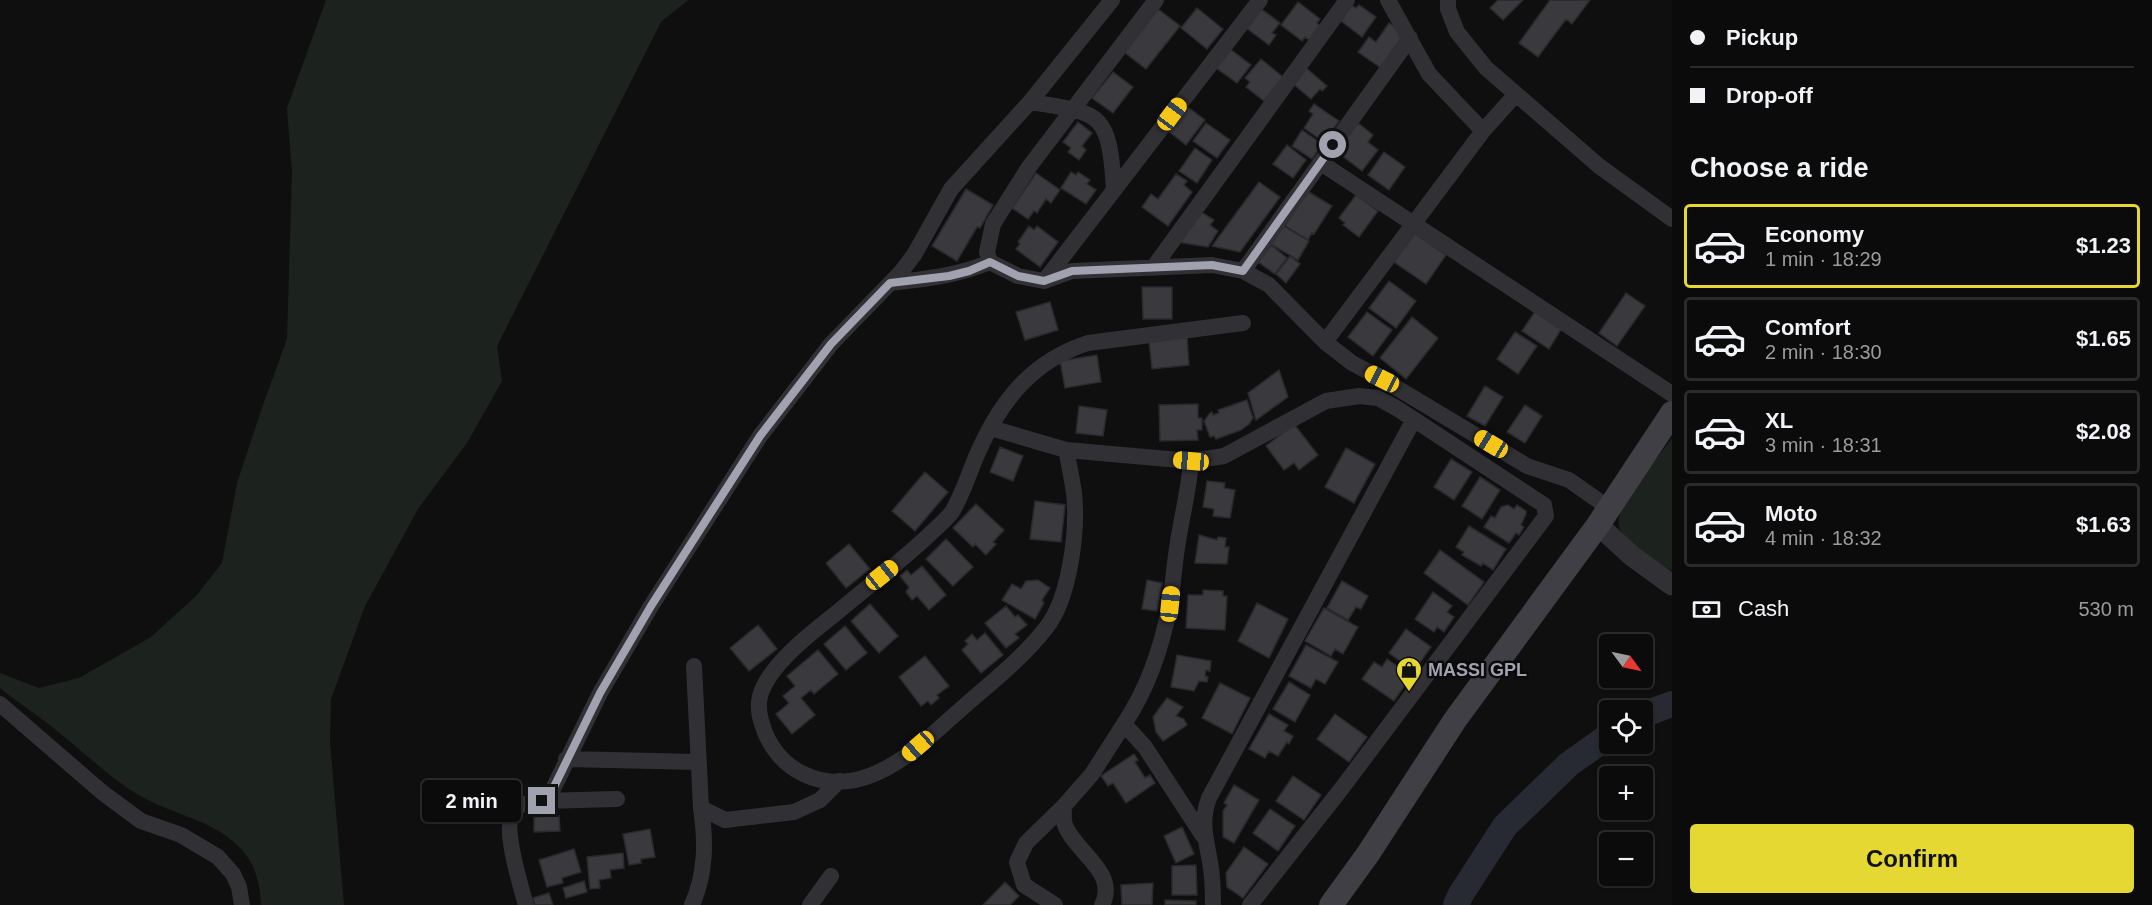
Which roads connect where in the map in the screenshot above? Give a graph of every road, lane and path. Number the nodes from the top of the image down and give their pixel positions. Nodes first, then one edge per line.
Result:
1 (1112, 0) edge
2 (1156, 0) edge
3 (1260, 0) edge
4 (1347, 0) edge
5 (1388, 0) edge
6 (1448, 0) edge
7 (1410, 38) junction
8 (1516, 94) junction
9 (1030, 102) junction
10 (1073, 109) junction
11 (1483, 131) junction
12 (1321, 163) junction
13 (1114, 190) junction
14 (1672, 219) edge
15 (1414, 223) junction
16 (990, 262) junction
17 (1153, 268) junction
18 (1243, 271) junction
19 (1044, 281) junction
20 (890, 283) junction
21 (1243, 323) dead end
22 (1325, 342) junction
23 (1672, 394) edge
24 (1672, 413) edge
25 (1413, 421) junction
26 (991, 428) junction
27 (1066, 450) junction
28 (1191, 461) junction
29 (1603, 517) junction
30 (1672, 585) edge
31 (694, 666) dead end
32 (0, 704) edge
33 (1124, 724) junction
34 (566, 759) junction
35 (699, 762) junction
36 (839, 781) junction
37 (617, 799) dead end
38 (542, 801) junction
39 (1064, 806) junction
40 (701, 808) junction
41 (1206, 842) junction
42 (831, 876) dead end
43 (242, 905) edge
44 (526, 905) edge
45 (692, 905) edge
46 (810, 905) edge
47 (1055, 905) edge
48 (1102, 905) edge
49 (1213, 905) edge
50 (1250, 905) edge
51 (1331, 905) edge

1 - 9 street
2 - 10 street
3 - 13 street
4 - 17 street
5 - 7 street
6 - 8 street
7 - 11 street
7 - 12 street
8 - 11 street
8 - 14 street
9 - 10 street
9 - 20 street
10 - 13 street
10 - 16 street
11 - 15 street
12 - 15 street
12 - 18 street
13 - 19 street
15 - 22 street
15 - 23 street
16 - 19 street
16 - 20 street
17 - 18 street
17 - 19 street
18 - 22 street
20 - 34 street
21 - 26 street
22 - 29 street
24 - 29 main road
25 - 28 street
25 - 41 street
25 - 50 street
26 - 27 street
26 - 36 street
27 - 28 street
27 - 36 street
28 - 33 street
29 - 30 street
29 - 51 main road
31 - 35 street
32 - 43 street
33 - 39 street
33 - 41 street
34 - 35 street
34 - 38 street
35 - 40 street
36 - 40 street
37 - 38 street
38 - 44 street
39 - 47 street
39 - 48 street
40 - 45 street
41 - 49 street
42 - 46 street

